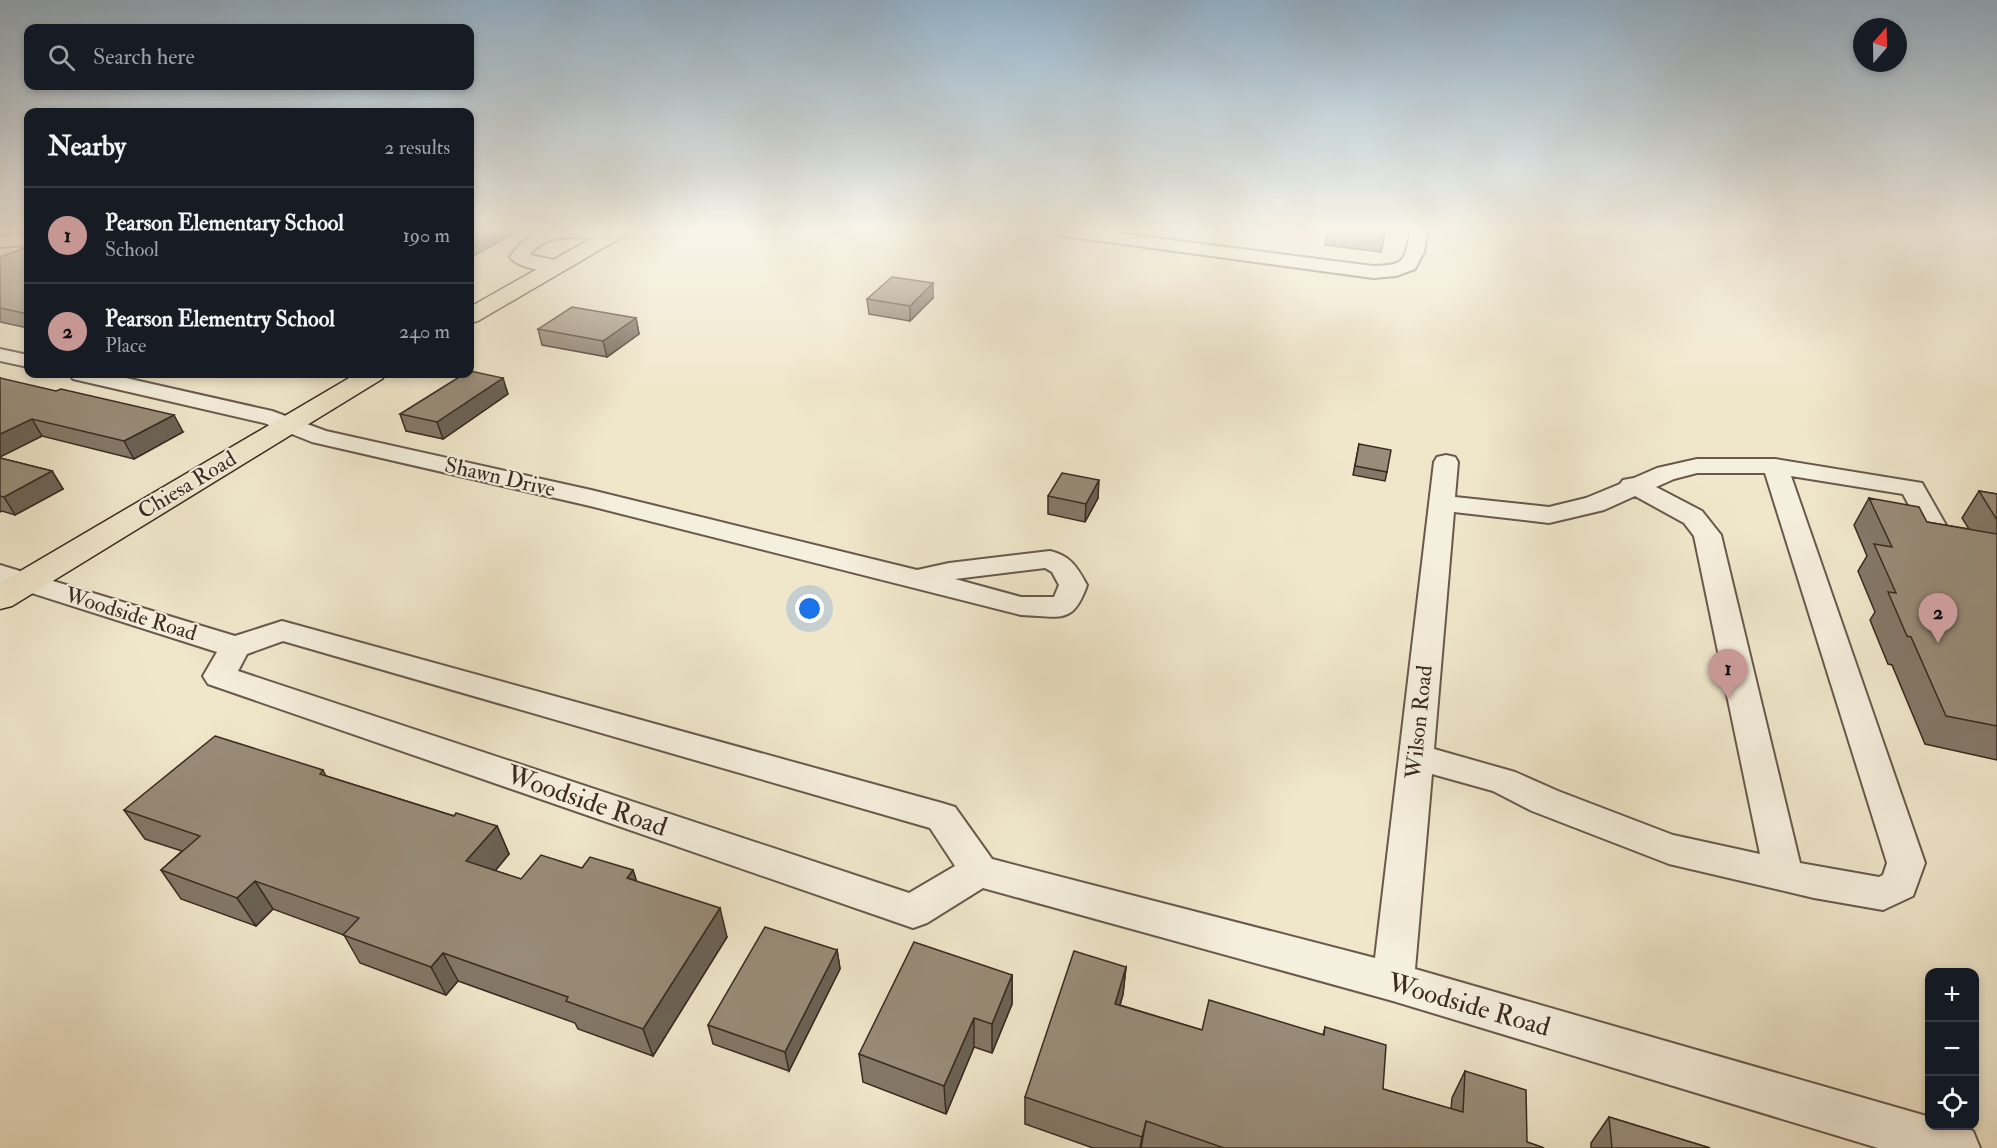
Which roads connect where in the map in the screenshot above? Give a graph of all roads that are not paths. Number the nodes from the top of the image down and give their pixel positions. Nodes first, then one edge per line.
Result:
1 (524, 284) edge
2 (474, 310) edge
3 (0, 355) edge
4 (24, 361) edge
5 (98, 378) edge
6 (366, 378) edge
7 (288, 424) junction
8 (1446, 462) dead end
9 (1775, 466) junction
10 (1632, 485) junction
11 (1442, 503) junction
12 (1941, 541) edge
13 (919, 579) dead end
14 (9, 584) edge
15 (235, 647) junction
16 (1416, 758) junction
17 (979, 871) junction
18 (1784, 875) junction
19 (1394, 982) junction
20 (1956, 1148) edge

1 - 2 main road
3 - 4 street
5 - 7 street, Shawn Drive
6 - 7 main road, Chiesa Road
7 - 13 street, Shawn Drive
7 - 14 main road, Chiesa Road
8 - 11 street, Wilson Road
9 - 10 street
9 - 12 street
9 - 18 street
10 - 11 street
10 - 18 street
11 - 16 street, Wilson Road
14 - 15 street, Woodside Road
15 - 17 street
15 - 17 street, Woodside Road
16 - 18 street
16 - 19 street, Wilson Road
17 - 19 street, Woodside Road
19 - 20 street, Woodside Road

